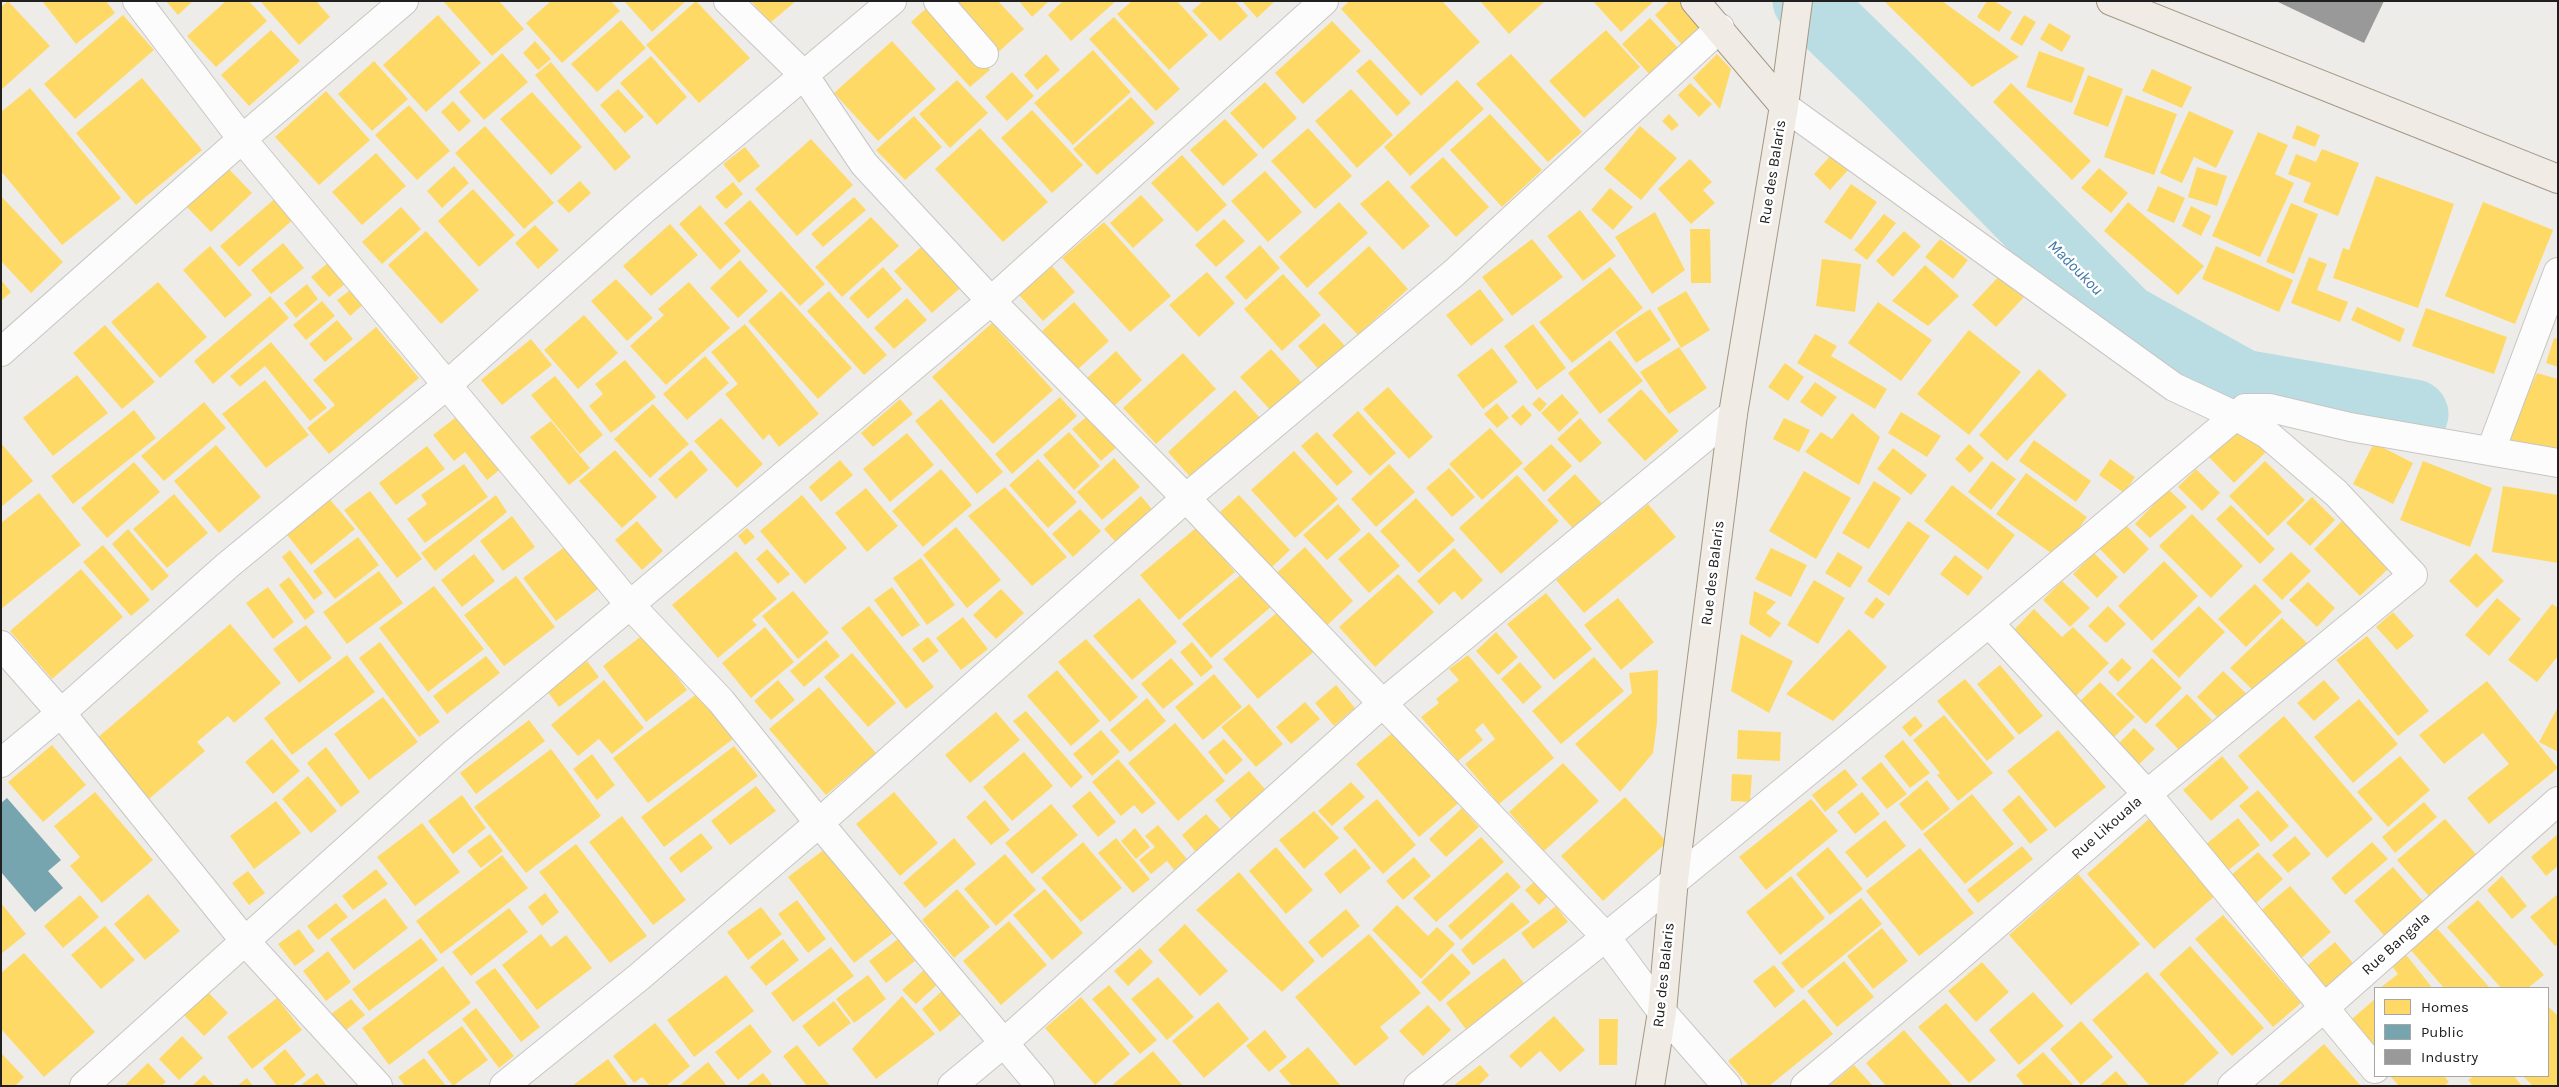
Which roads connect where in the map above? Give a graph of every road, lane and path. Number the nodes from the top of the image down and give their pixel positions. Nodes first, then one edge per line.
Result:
1 (137, 1) edge
2 (404, 1) edge
3 (728, 1) edge
4 (892, 1) edge
5 (938, 1) edge
6 (1324, 1) edge
7 (1695, 1) edge
8 (1798, 1) edge
9 (2111, 1) edge
10 (1720, 28) junction
11 (984, 54) dead end
12 (804, 75) junction
13 (1784, 106) junction
14 (242, 139) junction
15 (2558, 179) edge
16 (2558, 272) edge
17 (991, 301) junction
18 (1, 352) edge
19 (447, 386) junction
20 (1733, 414) junction
21 (2234, 415) junction
22 (2491, 450) junction
23 (2558, 463) edge
24 (1186, 498) junction
25 (630, 605) junction
26 (1989, 623) junction
27 (1, 645) edge
28 (1383, 702) junction
29 (61, 713) junction
30 (1, 763) edge
31 (2147, 794) junction
32 (2558, 801) edge
33 (819, 823) junction
34 (1674, 879) junction
35 (1606, 937) junction
36 (244, 940) junction
37 (2324, 1008) junction
38 (1662, 1012) junction
39 (1005, 1042) junction
40 (2374, 1069) edge
41 (84, 1086) edge
42 (378, 1086) edge
43 (504, 1086) edge
44 (952, 1086) edge
45 (1040, 1086) edge
46 (1418, 1086) edge
47 (1650, 1086) edge
48 (1727, 1086) edge
49 (1805, 1086) edge
50 (2232, 1086) edge

1 - 14 street
2 - 14 street
3 - 12 street
4 - 12 street
5 - 11 street
6 - 17 street
7 - 10 main road
8 - 13 main road, Rue des Balaris
9 - 15 main road
10 - 13 main road
10 - 24 street
12 - 17 street
12 - 19 street
13 - 20 main road, Rue des Balaris
13 - 21 street
14 - 18 street
14 - 19 street
16 - 22 street
17 - 24 street
17 - 25 street
19 - 25 street
19 - 29 street
20 - 28 street
20 - 34 main road, Rue des Balaris
21 - 22 street
21 - 26 street
21 - 31 street, Rue Likouala
22 - 23 street
24 - 28 street
24 - 33 street
25 - 33 street
25 - 36 street
26 - 31 street
26 - 34 street
27 - 29 street
28 - 35 street
28 - 39 street
29 - 30 street
29 - 36 street
31 - 37 street
31 - 49 street, Rue Likouala
32 - 37 street, Rue Bangala
33 - 39 street
33 - 43 street
34 - 35 street
34 - 38 main road, Rue des Balaris
35 - 38 street
35 - 46 street
36 - 41 street
36 - 42 street
37 - 40 street
37 - 50 street, Rue Bangala
38 - 47 main road, Rue des Balaris
38 - 48 street
39 - 44 street
39 - 45 street

